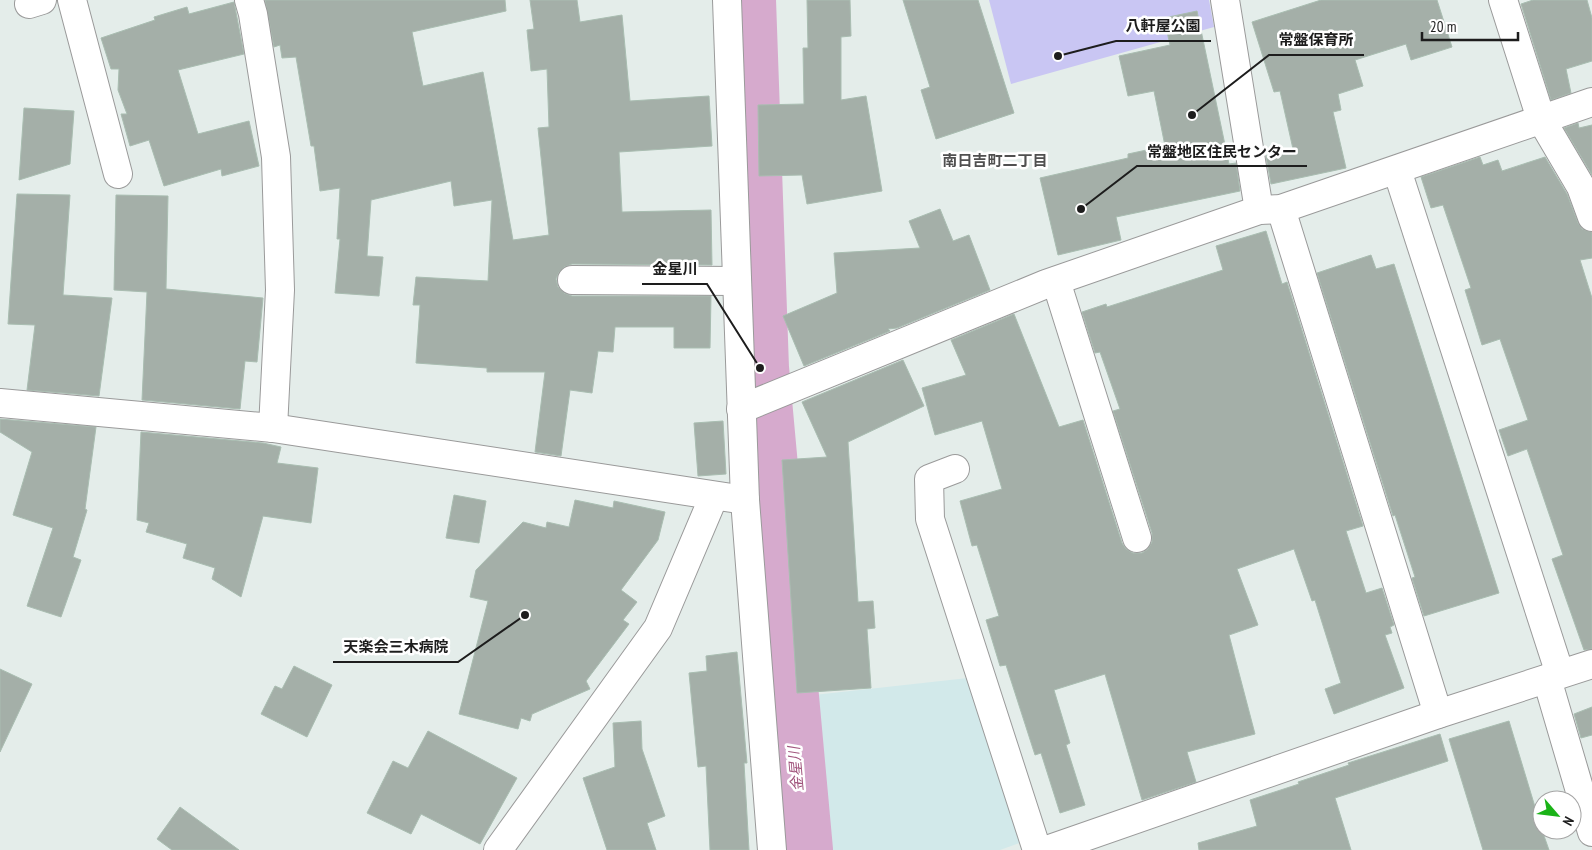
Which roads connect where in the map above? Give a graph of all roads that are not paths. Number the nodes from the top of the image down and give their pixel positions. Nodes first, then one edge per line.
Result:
1 (72, 0) edge
2 (248, 0) edge
3 (727, 0) edge
4 (1225, 0) edge
5 (1504, 0) edge
6 (1592, 102) edge
7 (1541, 119) junction
8 (1397, 170) junction
9 (118, 174) dead end
10 (1270, 209) junction
11 (1592, 217) edge
12 (572, 280) dead end
13 (737, 281) junction
14 (1056, 281) junction
15 (0, 403) edge
16 (741, 409) junction
17 (273, 428) junction
18 (955, 469) dead end
19 (714, 496) junction
20 (745, 500) junction
21 (1136, 538) dead end
22 (1592, 664) edge
23 (1554, 676) junction
24 (1438, 714) junction
25 (1592, 832) edge
26 (498, 850) edge
27 (772, 850) edge
28 (1037, 850) edge
29 (1047, 850) edge

1 - 9 street
2 - 17 street
3 - 13 street
4 - 10 street
5 - 7 street
6 - 7 street
7 - 8 street
7 - 11 street
8 - 10 street
8 - 23 street
10 - 14 street
10 - 24 street
12 - 13 street
13 - 16 street
14 - 16 street
14 - 21 street
15 - 17 street
16 - 20 street
17 - 19 street
18 - 28 street
19 - 20 street
19 - 26 street
20 - 27 street
22 - 23 street
23 - 24 street
23 - 25 street
24 - 29 street

